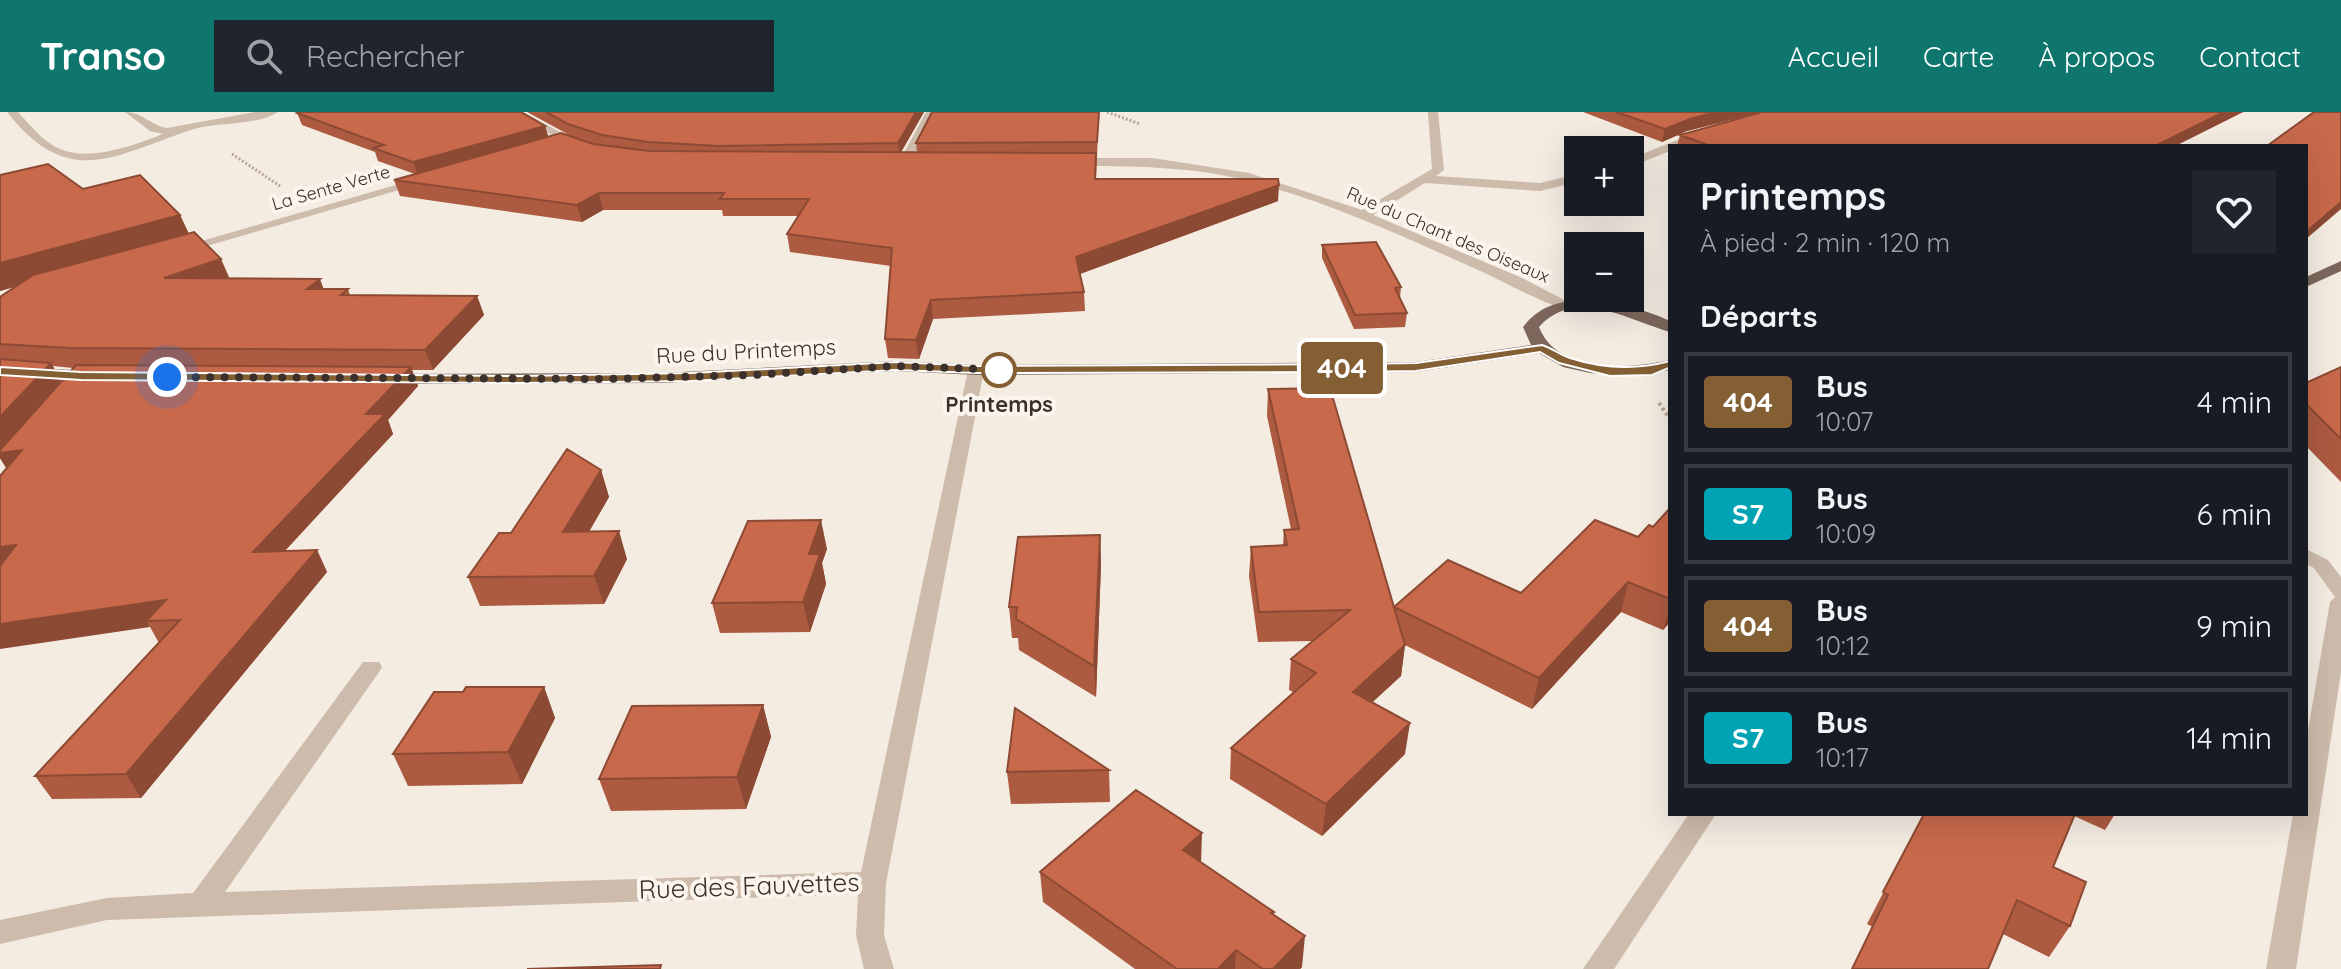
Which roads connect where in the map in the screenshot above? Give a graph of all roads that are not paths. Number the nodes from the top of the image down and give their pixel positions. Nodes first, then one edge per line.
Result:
1 (12, 112) edge
2 (130, 112) edge
3 (273, 112) edge
4 (515, 112) edge
5 (931, 112) edge
6 (1433, 112) edge
7 (183, 129) junction
8 (1719, 129) edge
9 (566, 141) junction
10 (1674, 144) edge
11 (551, 145) edge
12 (1668, 146) edge
13 (587, 149) edge
14 (1644, 157) edge
15 (905, 162) junction
16 (919, 162) edge
17 (1057, 162) edge
18 (890, 163) edge
19 (435, 178) edge
20 (1423, 179) junction
21 (1564, 181) edge
22 (1363, 215) junction
23 (167, 253) edge
24 (2338, 269) edge
25 (2308, 282) edge
26 (1564, 305) edge
27 (1564, 306) edge
28 (1635, 312) edge
29 (1668, 326) edge
30 (1542, 348) junction
31 (1668, 366) edge
32 (976, 370) junction
33 (0, 371) edge
34 (111, 376) edge
35 (371, 379) edge
36 (2308, 556) edge
37 (2341, 592) edge
38 (2341, 602) edge
39 (371, 667) dead end
40 (2308, 804) edge
41 (1702, 816) edge
42 (2306, 816) edge
43 (872, 883) junction
44 (201, 904) junction
45 (0, 932) edge
46 (879, 969) edge
47 (1598, 969) edge
48 (2281, 969) edge

1 - 7 street
2 - 7 street
3 - 7 street
4 - 9 street
5 - 15 street
6 - 20 street
8 - 10 street
9 - 11 street
9 - 13 street
12 - 14 street
15 - 16 street
15 - 18 street
17 - 22 street, Rue du Chant des Oiseaux
19 - 23 street, La Sente Verte
20 - 21 street
20 - 22 street
22 - 26 street, Rue du Chant des Oiseaux
24 - 25 main road
27 - 30 main road
28 - 29 main road
30 - 31 main road
30 - 32 main road, Rue du Printemps
32 - 35 main road, Rue du Printemps
32 - 43 street, Rue des Fauvettes
33 - 34 main road
36 - 37 street
38 - 40 street
39 - 44 street
41 - 47 street
42 - 48 street
43 - 44 street, Rue des Fauvettes
43 - 46 street
44 - 45 street, Rue des Fauvettes

